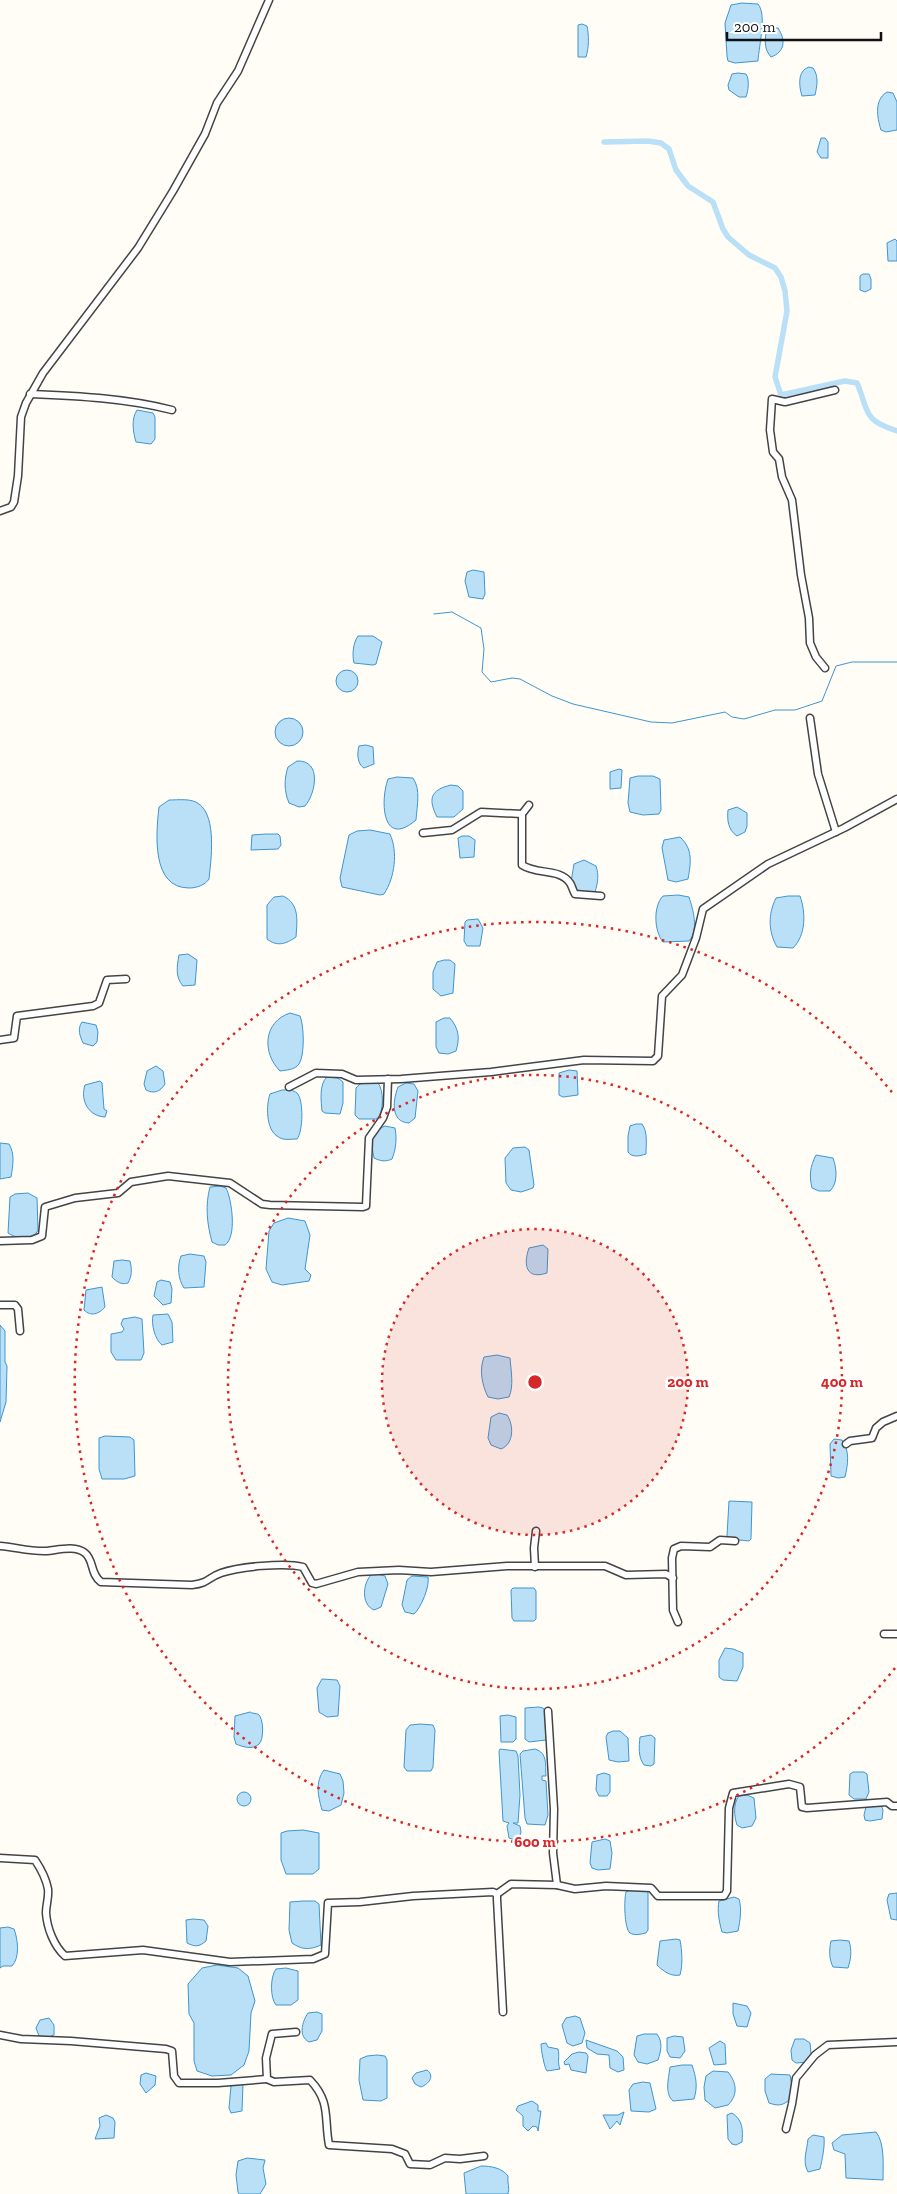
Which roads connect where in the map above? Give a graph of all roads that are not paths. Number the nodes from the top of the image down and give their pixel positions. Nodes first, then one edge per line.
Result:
1 (269, 0) edge
2 (834, 390) dead end
3 (30, 394) junction
4 (172, 410) dead end
5 (0, 511) edge
6 (825, 668) dead end
7 (810, 718) dead end
8 (897, 799) edge
9 (529, 805) dead end
10 (522, 814) junction
11 (836, 832) junction
12 (423, 834) dead end
13 (601, 896) dead end
14 (126, 979) dead end
15 (0, 1040) edge
16 (388, 1079) junction
17 (289, 1087) dead end
18 (0, 1241) edge
19 (0, 1305) edge
20 (20, 1331) dead end
21 (897, 1416) edge
22 (846, 1444) dead end
23 (536, 1531) dead end
24 (735, 1541) dead end
25 (0, 1546) edge
26 (535, 1567) junction
27 (673, 1578) junction
28 (678, 1622) dead end
29 (884, 1634) dead end
30 (897, 1634) edge
31 (548, 1711) dead end
32 (897, 1806) edge
33 (0, 1858) edge
34 (557, 1885) junction
35 (497, 1894) junction
36 (503, 2012) dead end
37 (296, 2032) dead end
38 (0, 2035) edge
39 (897, 2042) edge
40 (267, 2079) junction
41 (786, 2129) dead end
42 (484, 2156) dead end

1 - 3 street
2 - 6 street
3 - 4 street
3 - 5 street
7 - 11 street
8 - 11 street
9 - 10 street
10 - 12 street
10 - 13 street
11 - 16 street
14 - 15 street
16 - 17 street
16 - 18 street
19 - 20 street
21 - 22 street
23 - 26 street
24 - 27 street
25 - 26 street
26 - 27 street
27 - 28 street
29 - 30 street
31 - 34 street
32 - 34 street
33 - 35 street
34 - 35 street
35 - 36 street
37 - 40 street
38 - 40 street
39 - 41 street
40 - 42 street

